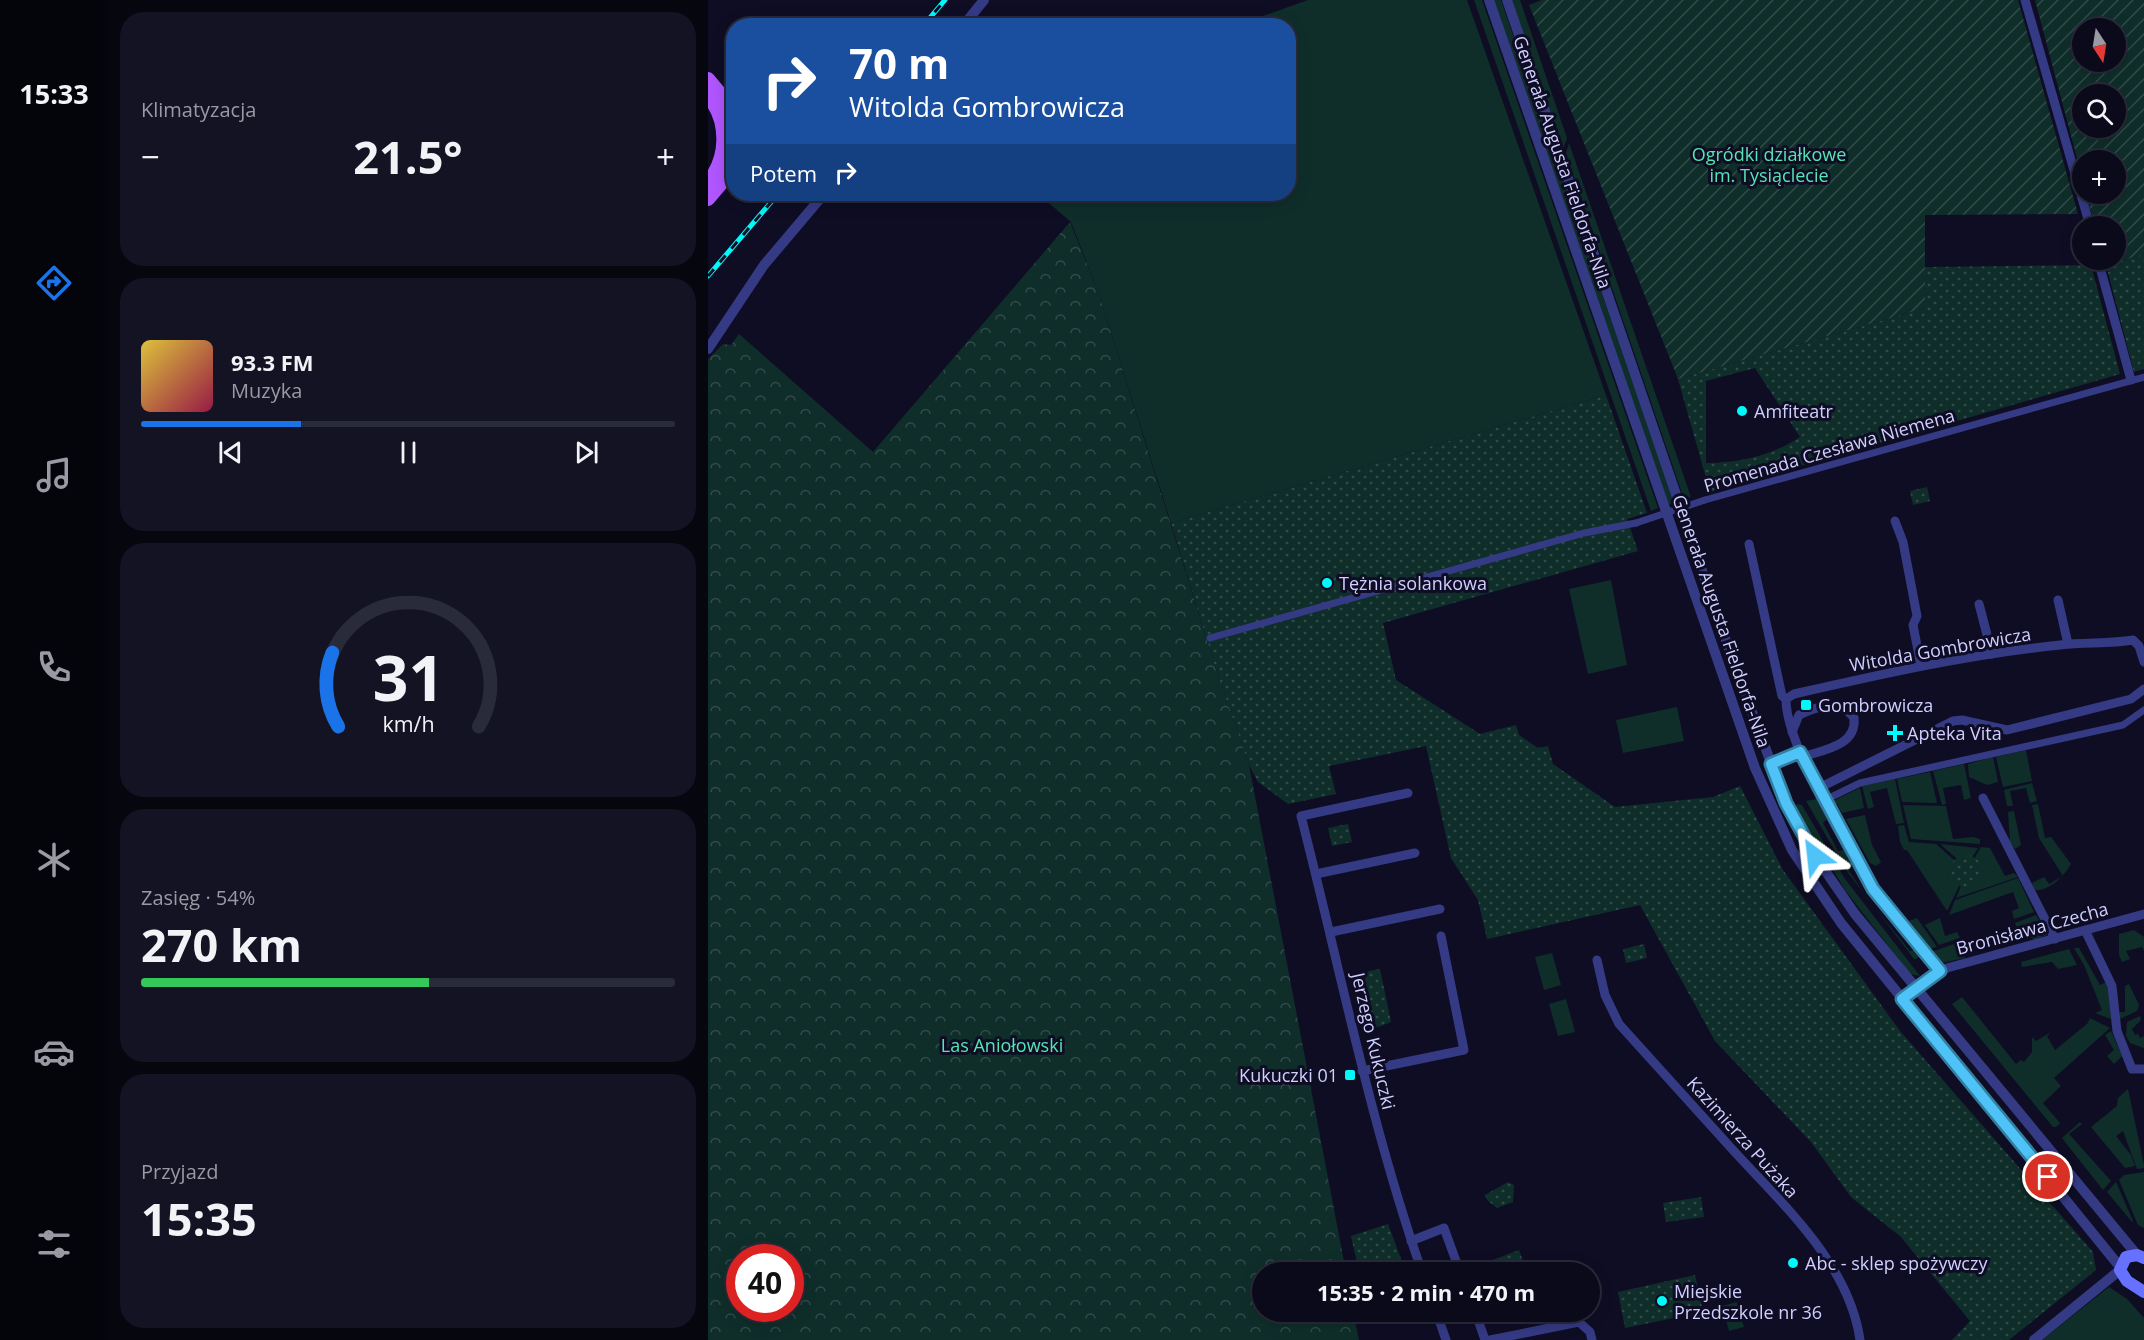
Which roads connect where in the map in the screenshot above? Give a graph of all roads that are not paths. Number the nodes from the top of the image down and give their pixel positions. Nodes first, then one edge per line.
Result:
1 (984, 0) edge
2 (1489, 0) edge
3 (1507, 0) edge
4 (2025, 0) edge
5 (969, 18) edge
6 (708, 79) edge
7 (708, 96) edge
8 (726, 105) edge
9 (726, 176) edge
10 (708, 182) edge
11 (708, 199) edge
12 (818, 201) edge
13 (2087, 216) edge
14 (2101, 270) edge
15 (708, 349) edge
16 (2144, 377) edge
17 (2131, 380) junction
18 (1895, 521) dead end
19 (1749, 544) dead end
20 (2058, 600) dead end
21 (1979, 604) dead end
22 (1210, 638) dead end
23 (2068, 644) junction
24 (1992, 654) junction
25 (2144, 662) edge
26 (1921, 666) junction
27 (2144, 689) edge
28 (1786, 699) junction
29 (2144, 710) edge
30 (1792, 732) junction
31 (1801, 755) junction
32 (1771, 764) junction
33 (1817, 789) junction
34 (1408, 793) dead end
35 (1983, 798) dead end
36 (1823, 801) junction
37 (1415, 854) dead end
38 (1316, 874) junction
39 (1440, 909) dead end
40 (2144, 914) edge
41 (2085, 930) junction
42 (1331, 932) junction
43 (1441, 936) dead end
44 (2055, 939) junction
45 (1597, 960) dead end
46 (1940, 971) junction
47 (1916, 989) junction
48 (1902, 999) junction
49 (2144, 1068) edge
50 (1362, 1071) junction
51 (1411, 1241) junction
52 (2141, 1255) edge
53 (1418, 1262) edge
54 (1456, 1262) edge
55 (2120, 1269) junction
56 (2144, 1292) edge
57 (1440, 1322) edge
58 (1480, 1322) edge
59 (1446, 1340) edge
60 (1487, 1340) edge
61 (1592, 1340) edge
62 (1860, 1340) edge
63 (2034, 1340) edge

1 - 5 street
2 - 48 street, Generała Augusta Fieldorfa-Nila
3 - 32 street, Generała Augusta Fieldorfa-Nila
4 - 13 street
6 - 8 main road
7 - 10 main road
9 - 11 main road
12 - 15 street
14 - 17 street
16 - 17 street, Promenada Czesława Niemena
17 - 22 street, Promenada Czesława Niemena, bridge
18 - 26 street
19 - 28 street
20 - 23 street
21 - 24 street
23 - 24 street, Witolda Gombrowicza
23 - 25 street, Witolda Gombrowicza
24 - 26 street, Witolda Gombrowicza
26 - 28 street, Witolda Gombrowicza
27 - 33 street
28 - 30 street
29 - 36 street
30 - 31 street
30 - 31 street
31 - 32 street
31 - 33 street
32 - 47 street, Generała Augusta Fieldorfa-Nila
33 - 36 street
34 - 38 street, Jerzego Kukuczki
35 - 44 street
36 - 46 street
37 - 38 street
38 - 42 street, Jerzego Kukuczki
39 - 42 street
40 - 41 street, Bronisława Czecha
41 - 44 street, Bronisława Czecha
41 - 49 street
42 - 50 street, Jerzego Kukuczki
43 - 50 street
44 - 46 street, Bronisława Czecha
45 - 62 street, Kazimierza Pużaka
46 - 47 street, Bronisława Czecha
47 - 48 street, Bronisława Czecha
47 - 52 street, Generała Augusta Fieldorfa-Nila
48 - 55 street, Generała Augusta Fieldorfa-Nila
50 - 51 street, Jerzego Kukuczki
51 - 53 street, Jerzego Kukuczki
51 - 54 street
52 - 55 main road, Generała Augusta Fieldorfa-Nila
55 - 56 main road, Generała Augusta Fieldorfa-Nila
55 - 63 street
57 - 59 street
58 - 60 street
60 - 61 street

